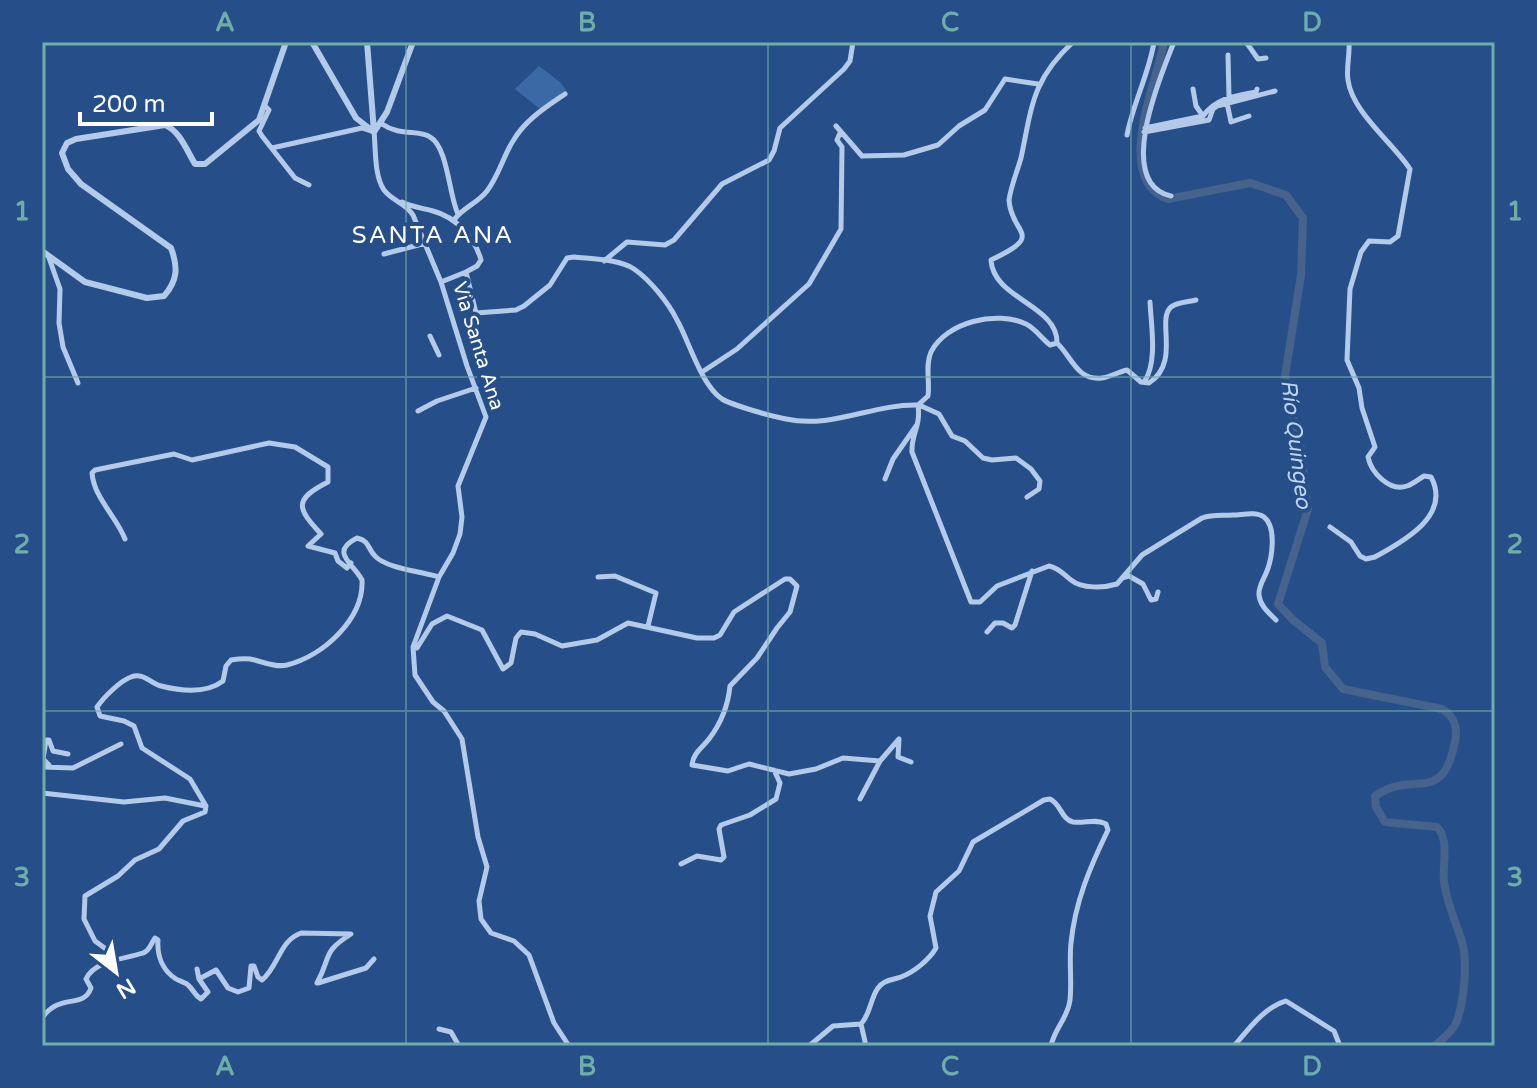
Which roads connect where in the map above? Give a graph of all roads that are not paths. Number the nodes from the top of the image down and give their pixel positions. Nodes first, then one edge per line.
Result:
1 (286, 42) edge
2 (312, 42) edge
3 (367, 42) edge
4 (413, 42) edge
5 (853, 42) edge
6 (1073, 42) edge
7 (1154, 42) edge
8 (1174, 42) edge
9 (1246, 42) edge
10 (1349, 42) edge
11 (1228, 55) dead end
12 (1266, 58) dead end
13 (1038, 84) junction
14 (1193, 89) dead end
15 (1257, 89) dead end
16 (1275, 91) dead end
17 (565, 94) dead end
18 (1228, 100) junction
19 (265, 106) junction
20 (1203, 116) junction
21 (1249, 116) dead end
22 (382, 124) junction
23 (836, 126) dead end
24 (1145, 130) junction
25 (374, 132) junction
26 (840, 133) junction
27 (1127, 135) dead end
28 (272, 148) junction
29 (309, 185) dead end
30 (1171, 196) dead end
31 (402, 202) junction
32 (456, 217) junction
33 (426, 243) junction
34 (45, 252) edge
35 (384, 254) dead end
36 (603, 261) junction
37 (466, 272) junction
38 (441, 282) junction
39 (1196, 300) dead end
40 (1150, 302) dead end
41 (430, 336) dead end
42 (1057, 343) junction
43 (439, 355) dead end
44 (702, 372) junction
45 (1143, 382) junction
46 (78, 383) dead end
47 (476, 388) junction
48 (918, 405) junction
49 (418, 411) dead end
50 (920, 423) junction
51 (885, 479) dead end
52 (1027, 497) dead end
53 (1330, 527) dead end
54 (125, 539) dead end
55 (351, 563) junction
56 (1032, 571) junction
57 (439, 577) junction
58 (598, 577) dead end
59 (1122, 578) junction
60 (1158, 592) dead end
61 (1276, 620) dead end
62 (648, 626) junction
63 (987, 632) dead end
64 (413, 647) junction
65 (121, 744) dead end
66 (68, 754) dead end
67 (880, 761) junction
68 (911, 762) dead end
69 (49, 765) junction
70 (42, 767) edge
71 (773, 769) junction
72 (42, 793) edge
73 (860, 799) dead end
74 (206, 806) junction
75 (681, 864) dead end
76 (374, 959) dead end
77 (111, 960) junction
78 (197, 969) dead end
79 (199, 979) junction
80 (42, 1018) edge
81 (861, 1024) junction
82 (439, 1029) dead end
83 (459, 1046) edge
84 (569, 1046) edge
85 (809, 1046) edge
86 (866, 1046) edge
87 (1051, 1046) edge
88 (1234, 1046) edge
89 (1340, 1046) edge

1 - 19 street
2 - 25 street
3 - 25 street
4 - 22 street
5 - 36 street
6 - 13 street
7 - 27 street
8 - 24 street
9 - 12 street
10 - 53 street
11 - 18 street
13 - 26 street
13 - 42 street
14 - 20 street
15 - 18 street
16 - 18 street
17 - 32 street
18 - 20 street
18 - 21 street
18 - 24 street
19 - 28 street
19 - 34 street
20 - 24 street
22 - 25 street
22 - 32 street
23 - 26 street
24 - 30 street
25 - 28 street
25 - 31 street, Via Santa Ana
26 - 44 street
28 - 29 street
31 - 32 street
31 - 33 street, Via Santa Ana
32 - 37 street
33 - 35 street
33 - 38 street, Via Santa Ana
34 - 46 street
36 - 37 street
36 - 44 street
37 - 38 street
38 - 47 street, Via Santa Ana
39 - 45 street
40 - 45 street
41 - 43 street
42 - 45 street
42 - 48 street
44 - 48 street
47 - 49 street
47 - 57 street, Via Santa Ana
48 - 50 street
48 - 52 street
50 - 51 street
50 - 56 street
54 - 55 street
55 - 57 street
55 - 74 street
56 - 59 street
56 - 63 street
57 - 64 street, Via Santa Ana
58 - 62 street
59 - 60 street
59 - 61 street
62 - 64 street
62 - 71 street
64 - 84 street
65 - 69 street
66 - 69 street
67 - 68 street
67 - 71 street
67 - 73 street
69 - 70 street
71 - 75 street
72 - 74 street
74 - 77 street
76 - 79 street
77 - 79 street
77 - 80 street
78 - 79 street
81 - 85 street
81 - 86 street
81 - 87 street
82 - 83 street
88 - 89 street

